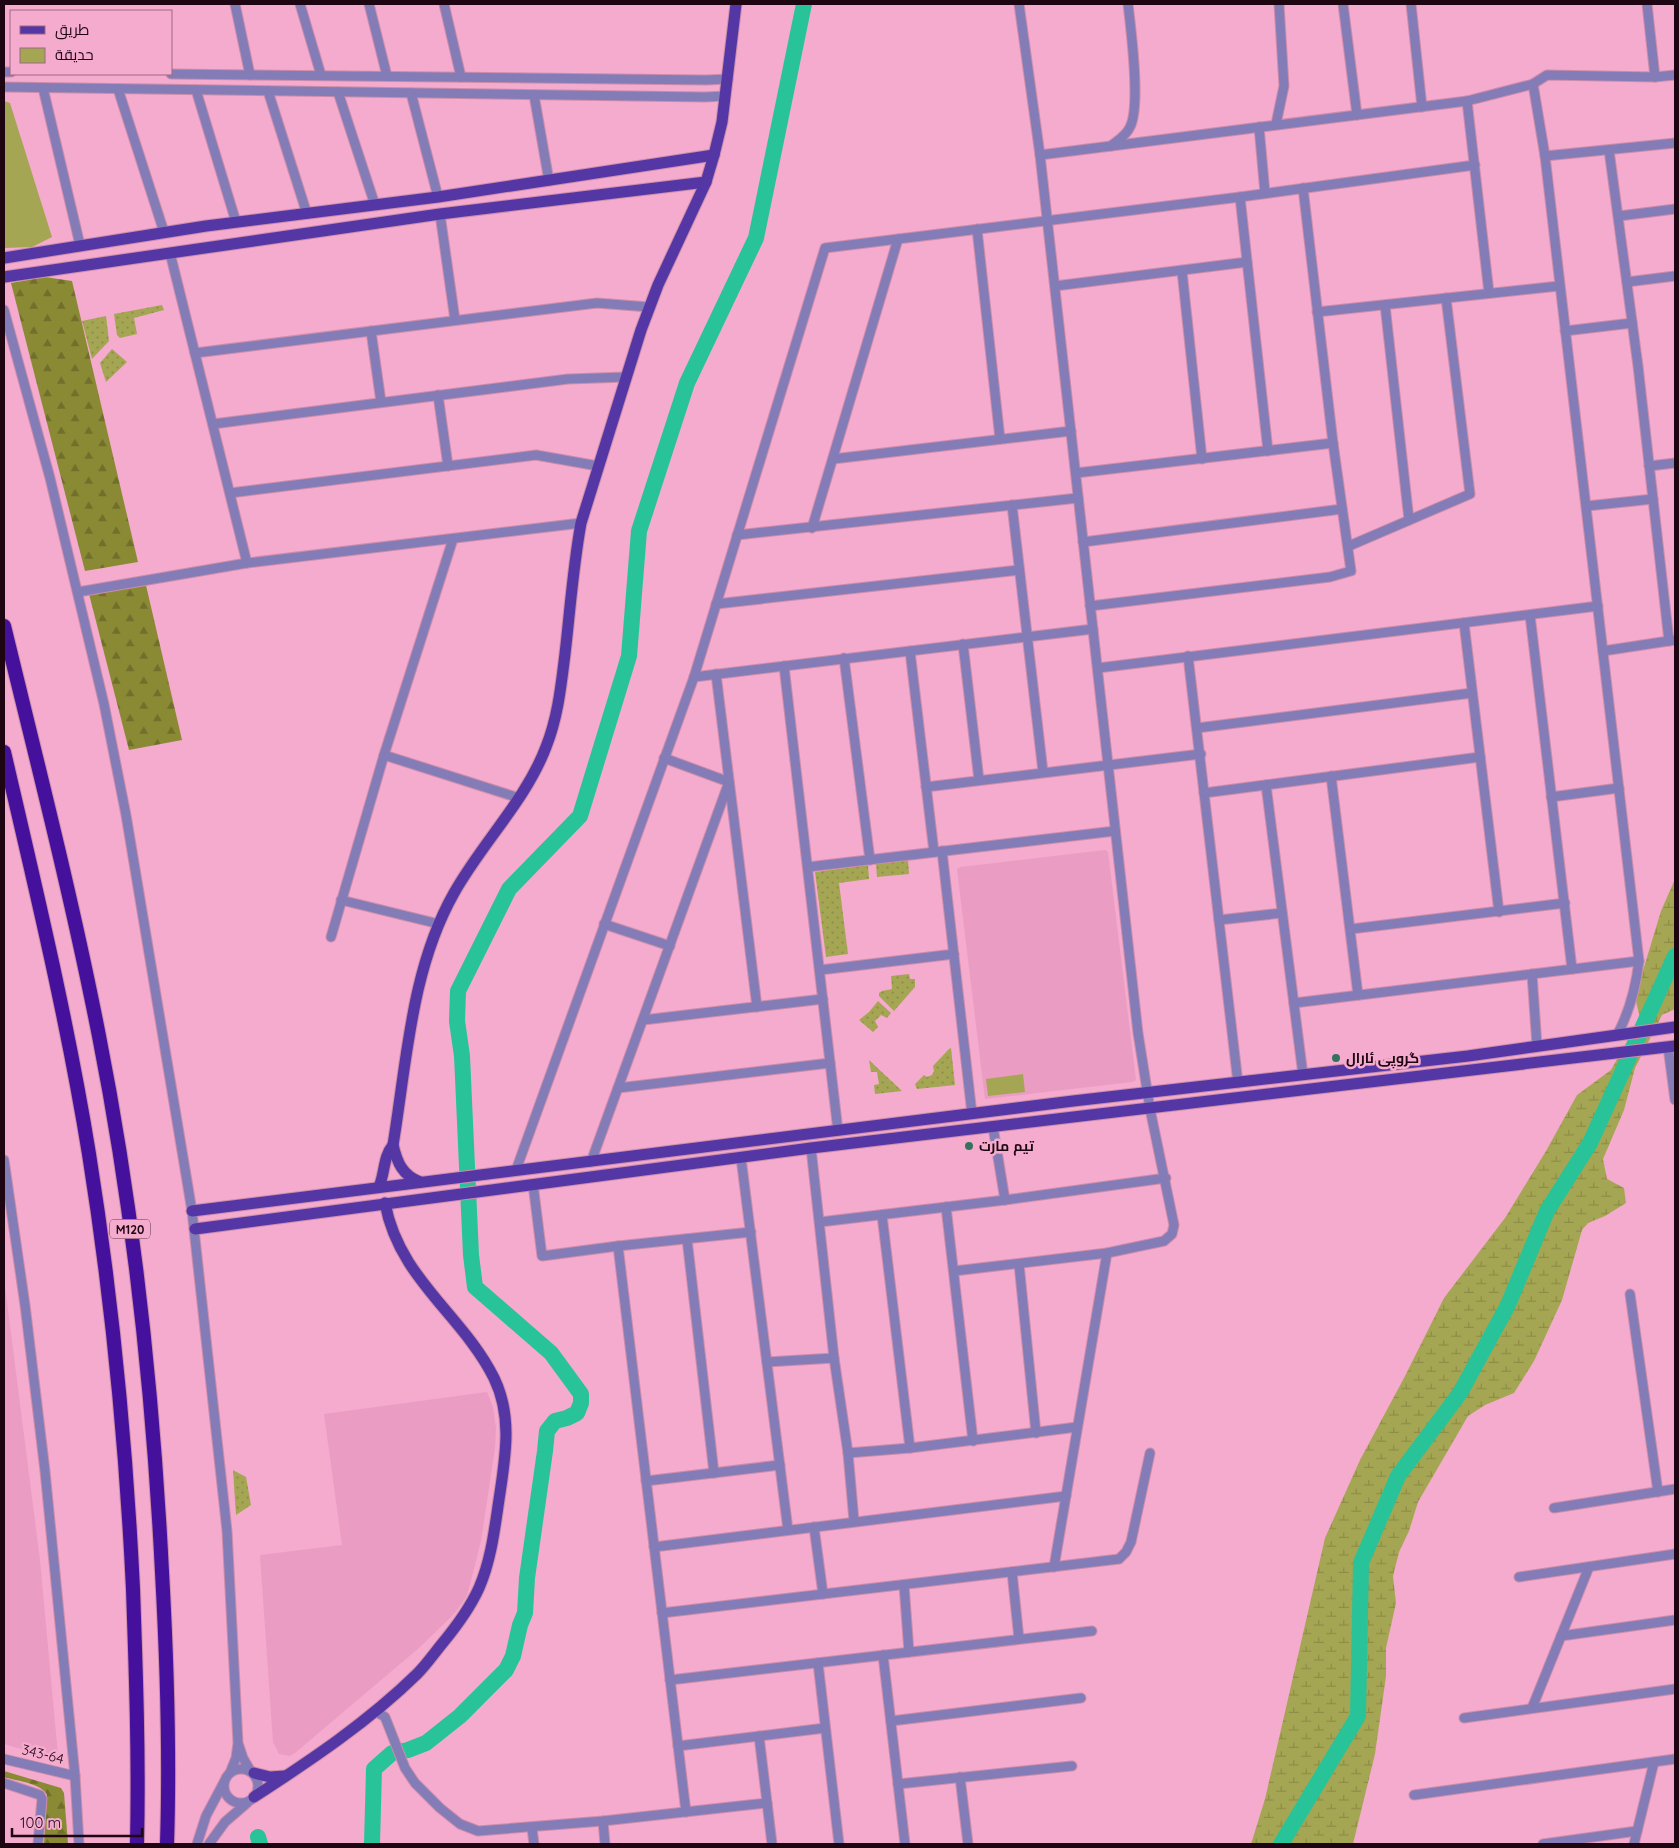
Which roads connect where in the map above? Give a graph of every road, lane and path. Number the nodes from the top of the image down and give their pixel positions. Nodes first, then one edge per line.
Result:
1 (235, 4) edge
2 (300, 4) edge
3 (369, 4) edge
4 (444, 4) edge
5 (736, 4) edge
6 (1019, 4) edge
7 (1128, 4) edge
8 (1279, 4) edge
9 (1343, 4) edge
10 (1411, 4) edge
11 (1647, 4) edge
12 (172, 74) edge
13 (250, 75) junction
14 (321, 75) junction
15 (1675, 75) edge
16 (387, 76) junction
17 (461, 77) junction
18 (1655, 77) junction
19 (728, 78) junction
20 (706, 80) junction
21 (1533, 84) junction
22 (4, 87) edge
23 (43, 88) junction
24 (118, 89) junction
25 (196, 90) junction
26 (268, 91) junction
27 (338, 92) junction
28 (411, 93) junction
29 (534, 94) junction
30 (725, 96) junction
31 (705, 97) junction
32 (1467, 101) junction
33 (1422, 107) junction
34 (1357, 115) junction
35 (1276, 124) junction
36 (1259, 127) junction
37 (1675, 142) edge
38 (1110, 146) junction
39 (1610, 150) junction
40 (714, 155) junction
41 (1040, 155) junction
42 (1545, 156) junction
43 (1475, 165) junction
44 (549, 181) junction
45 (706, 182) junction
46 (1303, 188) junction
47 (1265, 193) junction
48 (438, 197) junction
49 (1240, 197) junction
50 (375, 205) junction
51 (1675, 209) edge
52 (307, 214) junction
53 (440, 214) junction
54 (1619, 216) junction
55 (1048, 220) junction
56 (236, 222) junction
57 (206, 226) junction
58 (977, 229) junction
59 (164, 232) junction
60 (898, 239) junction
61 (80, 245) junction
62 (210, 247) junction
63 (170, 253) junction
64 (4, 258) edge
65 (1247, 262) junction
66 (1182, 271) junction
67 (1675, 276) edge
68 (4, 277) edge
69 (1627, 282) junction
70 (1055, 286) junction
71 (1559, 286) junction
72 (1489, 293) junction
73 (1446, 298) junction
74 (1385, 305) junction
75 (649, 307) junction
76 (4, 310) edge
77 (1317, 312) junction
78 (455, 320) junction
79 (1632, 323) junction
80 (371, 331) junction
81 (1565, 331) junction
82 (195, 353) junction
83 (626, 377) junction
84 (438, 395) junction
85 (381, 402) junction
86 (213, 424) junction
87 (1071, 431) junction
88 (1000, 439) junction
89 (1333, 443) junction
90 (1268, 451) junction
91 (1202, 458) junction
92 (833, 459) junction
93 (1675, 463) edge
94 (448, 466) junction
95 (598, 466) junction
96 (1650, 466) junction
97 (1076, 473) junction
98 (230, 493) junction
99 (1078, 498) junction
100 (1653, 498) junction
101 (1012, 505) junction
102 (1587, 506) junction
103 (1342, 509) junction
104 (1409, 520) junction
105 (582, 524) junction
106 (812, 528) junction
107 (737, 535) junction
108 (453, 539) junction
109 (1083, 542) junction
110 (1349, 546) junction
111 (247, 562) junction
112 (1019, 570) junction
113 (78, 592) junction
114 (716, 604) junction
115 (1090, 606) junction
116 (1598, 606) junction
117 (1530, 615) junction
118 (1464, 623) junction
119 (4, 626) edge
120 (1093, 629) junction
121 (1027, 636) junction
122 (1672, 641) edge
123 (963, 644) junction
124 (910, 651) junction
125 (1603, 652) junction
126 (1188, 656) junction
127 (844, 658) junction
128 (784, 666) junction
129 (1098, 668) junction
130 (716, 674) junction
131 (694, 677) junction
132 (1472, 693) junction
133 (1197, 728) junction
134 (4, 752) edge
135 (1201, 754) junction
136 (384, 756) junction
137 (1480, 757) junction
138 (664, 758) junction
139 (1108, 765) junction
140 (1044, 772) junction
141 (1331, 776) junction
142 (979, 780) junction
143 (729, 782) junction
144 (1266, 786) junction
145 (926, 787) junction
146 (1619, 788) junction
147 (1204, 793) junction
148 (1552, 797) junction
149 (519, 798) junction
150 (1115, 832) junction
151 (938, 852) junction
152 (870, 860) junction
153 (808, 867) junction
154 (341, 900) junction
155 (1565, 904) junction
156 (1499, 912) junction
157 (1282, 913) junction
158 (1219, 920) junction
159 (438, 924) junction
160 (604, 924) junction
161 (1350, 929) junction
162 (331, 937) dead end
163 (670, 946) junction
164 (954, 954) junction
165 (1640, 961) junction
166 (820, 970) junction
167 (1572, 970) junction
168 (1532, 974) junction
169 (1358, 995) junction
170 (823, 999) junction
171 (1294, 1003) junction
172 (757, 1007) junction
173 (643, 1020) junction
174 (1670, 1028) edge
175 (1620, 1035) junction
176 (1537, 1046) junction
177 (1672, 1047) edge
178 (830, 1063) junction
179 (1303, 1075) junction
180 (1238, 1083) junction
181 (618, 1088) junction
182 (1148, 1093) junction
183 (1675, 1100) edge
184 (1150, 1108) junction
185 (972, 1114) junction
186 (993, 1126) junction
187 (838, 1131) junction
188 (394, 1144) junction
189 (811, 1148) junction
190 (741, 1158) junction
191 (4, 1160) edge
192 (591, 1162) junction
193 (516, 1170) junction
194 (1166, 1178) junction
195 (420, 1182) junction
196 (532, 1184) junction
197 (379, 1187) junction
198 (510, 1187) junction
199 (1005, 1200) junction
200 (385, 1203) junction
201 (946, 1207) junction
202 (192, 1211) junction
203 (882, 1215) junction
204 (820, 1222) junction
205 (195, 1229) junction
206 (751, 1232) junction
207 (688, 1239) junction
208 (618, 1246) junction
209 (1107, 1254) junction
210 (1019, 1264) junction
211 (954, 1271) junction
212 (1630, 1294) dead end
213 (834, 1358) junction
214 (767, 1362) junction
215 (1077, 1428) junction
216 (1036, 1433) junction
217 (973, 1441) junction
218 (910, 1448) junction
219 (848, 1453) junction
220 (1150, 1453) dead end
221 (780, 1465) junction
222 (714, 1473) junction
223 (646, 1481) junction
224 (1675, 1489) edge
225 (1658, 1492) junction
226 (1066, 1496) junction
227 (1554, 1508) dead end
228 (854, 1521) junction
229 (814, 1527) junction
230 (788, 1530) junction
231 (654, 1547) junction
232 (1675, 1554) edge
233 (1054, 1567) junction
234 (1589, 1567) junction
235 (1012, 1572) junction
236 (1519, 1577) dead end
237 (904, 1585) junction
238 (823, 1594) junction
239 (662, 1613) junction
240 (1675, 1620) edge
241 (1092, 1631) dead end
242 (1561, 1636) junction
243 (1019, 1639) junction
244 (910, 1652) junction
245 (883, 1655) junction
246 (818, 1663) junction
247 (670, 1680) junction
248 (1675, 1689) edge
249 (1081, 1698) dead end
250 (1532, 1708) junction
251 (376, 1712) junction
252 (1464, 1718) dead end
253 (891, 1721) junction
254 (825, 1728) junction
255 (759, 1736) junction
256 (238, 1744) junction
257 (678, 1746) junction
258 (4, 1758) edge
259 (1675, 1759) edge
260 (1654, 1762) junction
261 (1072, 1766) dead end
262 (252, 1772) junction
263 (289, 1774) junction
264 (228, 1775) junction
265 (75, 1776) junction
266 (960, 1777) junction
267 (4, 1783) edge
268 (898, 1784) junction
269 (1414, 1795) dead end
270 (252, 1799) junction
271 (766, 1803) junction
272 (686, 1812) junction
273 (602, 1821) junction
274 (532, 1828) junction
275 (1637, 1830) junction
276 (1568, 1843) edge
277 (38, 1844) edge
278 (79, 1844) edge
279 (137, 1844) edge
280 (167, 1844) edge
281 (197, 1844) edge
282 (209, 1844) edge
283 (534, 1844) edge
284 (605, 1844) edge
285 (772, 1844) edge
286 (839, 1844) edge
287 (905, 1844) edge
288 (968, 1844) edge
289 (1543, 1844) edge
290 (1634, 1844) edge

1 - 13 street
2 - 14 street
3 - 16 street
4 - 17 street
5 - 19 main road
6 - 41 street
7 - 38 street
8 - 35 street
9 - 34 street
10 - 33 street
11 - 18 street
12 - 13 street
13 - 14 street
14 - 16 street
15 - 18 street
16 - 17 street
17 - 20 street
18 - 21 street
19 - 20 street
19 - 30 main road
20 - 31 street
21 - 32 street
21 - 42 street
22 - 23 street
23 - 24 street
23 - 61 street
24 - 25 street
24 - 59 street
25 - 26 street
25 - 56 street
26 - 27 street
26 - 52 street
27 - 28 street
27 - 50 street
28 - 29 street
28 - 48 street
29 - 31 street
29 - 44 street
30 - 31 street
30 - 40 main road
32 - 33 street
32 - 43 street
33 - 34 street
34 - 35 street
35 - 36 street
36 - 38 street
36 - 47 street
37 - 39 street
38 - 41 street
39 - 42 street
39 - 54 street
40 - 44 main road
40 - 45 main road
41 - 55 street
42 - 71 street
43 - 46 street
43 - 72 street
44 - 48 main road
45 - 53 main road
45 - 75 main road
46 - 47 street
46 - 77 street
47 - 49 street
48 - 50 main road
49 - 55 street
49 - 65 street
50 - 52 main road
51 - 54 street
52 - 56 main road
53 - 62 main road
53 - 78 street
54 - 69 street
55 - 58 street
55 - 70 street
56 - 57 main road
57 - 59 main road
57 - 62 main road
58 - 60 street
58 - 88 street
59 - 61 main road
60 - 92 street
60 - 107 street
61 - 64 main road
62 - 63 main road
63 - 68 main road
63 - 82 street
65 - 66 street
65 - 90 street
66 - 70 street
66 - 91 street
67 - 69 street
69 - 79 street
70 - 87 street
71 - 72 street
71 - 81 street
72 - 73 street
73 - 74 street
73 - 104 street
74 - 77 street
74 - 104 street
75 - 78 street
75 - 83 main road
76 - 113 street
77 - 89 street
78 - 80 street
79 - 81 street
79 - 96 street
80 - 82 street
80 - 85 street
81 - 102 street
82 - 86 street
83 - 84 street
83 - 95 main road
84 - 85 street
84 - 94 street
85 - 86 street
86 - 98 street
87 - 88 street
87 - 97 street
88 - 92 street
89 - 90 street
89 - 103 street
90 - 91 street
91 - 97 street
92 - 106 street
93 - 96 street
94 - 95 street
94 - 98 street
95 - 105 main road
96 - 100 street
97 - 99 street
98 - 111 street
99 - 101 street
99 - 109 street
100 - 102 street
100 - 122 street
101 - 106 street
101 - 112 street
102 - 116 street
103 - 109 street
103 - 110 street
104 - 110 street
105 - 108 street
105 - 149 main road
106 - 107 street
107 - 114 street
108 - 111 street
108 - 136 street
109 - 115 street
110 - 115 street
111 - 113 street
112 - 114 street
112 - 121 street
113 - 202 street
114 - 131 street
115 - 120 street
116 - 117 street
116 - 125 street
117 - 118 street
117 - 148 street
118 - 126 street
118 - 132 street
119 - 280 highway, M120
120 - 121 street
120 - 129 street
121 - 123 street
121 - 140 street
122 - 125 street
123 - 124 street
123 - 142 street
124 - 127 street
124 - 145 street
125 - 146 street
126 - 129 street
126 - 133 street
127 - 128 street
127 - 152 street
128 - 130 street
128 - 153 street
129 - 139 street
130 - 131 street
130 - 143 street
131 - 138 street
132 - 133 street
132 - 137 street
133 - 135 street
134 - 279 highway, M120
135 - 139 street
135 - 147 street
136 - 149 street
136 - 154 street
137 - 141 street
137 - 156 street
138 - 143 street
138 - 160 street
139 - 140 street
139 - 150 street
140 - 142 street
141 - 144 street
141 - 161 street
142 - 145 street
143 - 163 street
143 - 172 street
144 - 147 street
144 - 157 street
145 - 151 street
146 - 148 street
146 - 165 street
147 - 158 street
148 - 155 street
149 - 159 main road
150 - 151 street
150 - 182 street
151 - 152 street
151 - 164 street
152 - 153 street
153 - 166 street
154 - 159 street
154 - 162 street
155 - 156 street
155 - 167 street
156 - 161 street
157 - 158 street
157 - 171 street
158 - 180 street
159 - 188 main road
160 - 163 street
160 - 193 street
161 - 169 street
163 - 173 street
164 - 166 street
164 - 185 street
165 - 167 street
165 - 175 street
166 - 170 street
167 - 168 street
168 - 169 street
168 - 176 street
169 - 171 street
170 - 172 street
170 - 178 street
171 - 179 street
172 - 173 street
173 - 181 street
174 - 175 main road
175 - 176 main road
176 - 179 main road
177 - 183 street
177 - 184 main road
178 - 181 street
178 - 187 street
179 - 180 main road
180 - 182 main road
181 - 192 street
182 - 184 street
182 - 185 main road
184 - 186 main road
184 - 194 street
185 - 187 main road
186 - 189 main road
186 - 199 street
187 - 192 main road
188 - 195 main road
188 - 197 main road
189 - 190 main road
189 - 204 street
190 - 196 main road
190 - 206 street
191 - 265 street
192 - 193 main road
193 - 195 main road
193 - 198 main road
194 - 199 street
194 - 209 street
195 - 197 main road
196 - 198 main road
196 - 208 street
197 - 202 main road
198 - 200 main road
199 - 201 street
200 - 205 main road
200 - 251 main road
201 - 203 street
201 - 211 street
202 - 205 street
203 - 204 street
203 - 218 street
204 - 213 street
205 - 256 street
206 - 207 street
206 - 214 street
207 - 208 street
207 - 222 street
208 - 223 street
209 - 210 street
209 - 215 street
210 - 211 street
210 - 216 street
211 - 217 street
212 - 225 street
213 - 214 street
213 - 219 street
214 - 221 street
215 - 216 street
215 - 226 street
216 - 217 street
217 - 218 street
218 - 219 street
219 - 228 street
220 - 233 street
221 - 222 street
221 - 230 street
222 - 223 street
223 - 231 street
224 - 225 street
225 - 227 street
226 - 228 street
226 - 233 street
228 - 229 street
229 - 230 street
229 - 238 street
230 - 231 street
231 - 239 street
232 - 234 street
233 - 235 street
234 - 236 street
234 - 242 street
235 - 237 street
235 - 243 street
237 - 238 street
237 - 244 street
238 - 239 street
239 - 247 street
240 - 242 street
241 - 243 street
242 - 250 street
243 - 244 street
244 - 245 street
245 - 246 street
245 - 253 street
246 - 247 street
246 - 254 street
247 - 257 street
248 - 250 street
249 - 253 street
250 - 252 street
251 - 263 main road
251 - 274 street
253 - 268 street
254 - 255 street
254 - 286 street
255 - 257 street
255 - 271 street
256 - 262 street
256 - 264 street
257 - 272 street
258 - 265 street, 343-64
259 - 260 street
260 - 269 street
260 - 275 street
261 - 266 street
262 - 263 main road
262 - 264 street
262 - 270 street
263 - 270 main road
264 - 270 street
264 - 281 street
265 - 278 street
266 - 268 street
266 - 288 street
267 - 277 street
268 - 287 street
270 - 282 street
271 - 272 street
271 - 285 street
272 - 273 street
273 - 274 street
273 - 284 street
274 - 283 street
275 - 276 street
275 - 290 street
276 - 289 street

